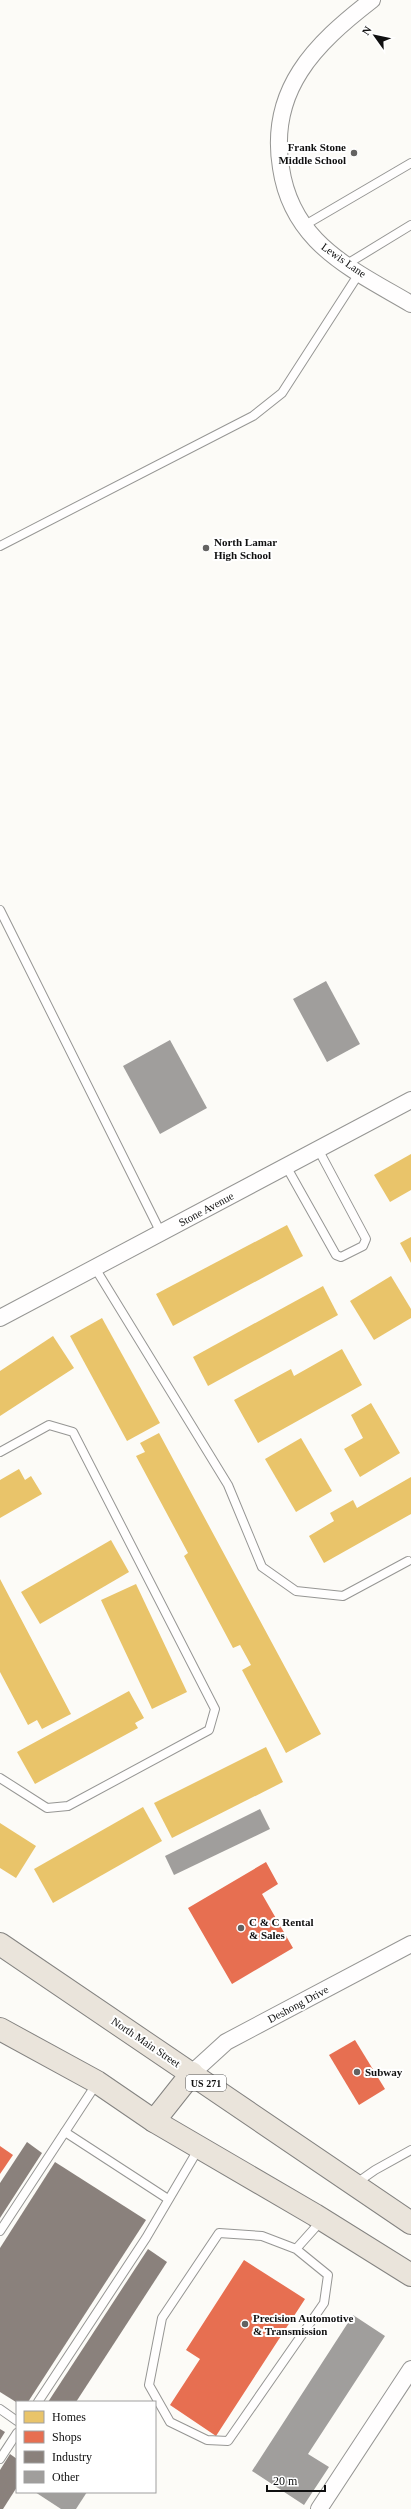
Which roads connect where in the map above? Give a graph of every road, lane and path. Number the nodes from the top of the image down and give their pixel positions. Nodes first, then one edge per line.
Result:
1 (372, 0) edge
2 (411, 163) edge
3 (305, 225) junction
4 (411, 226) edge
5 (353, 268) junction
6 (408, 300) edge
7 (0, 546) edge
8 (0, 910) edge
9 (411, 1100) edge
10 (318, 1149) junction
11 (286, 1166) junction
12 (161, 1233) junction
13 (95, 1268) junction
14 (0, 1318) edge
15 (0, 1452) edge
16 (408, 1561) dead end
17 (0, 1778) edge
18 (0, 1944) edge
19 (411, 1944) edge
20 (0, 2030) edge
21 (192, 2073) junction
22 (97, 2082) junction
23 (154, 2121) junction
24 (65, 2132) junction
25 (199, 2147) junction
26 (411, 2150) edge
27 (355, 2184) junction
28 (168, 2198) junction
29 (323, 2220) junction
30 (411, 2223) edge
31 (0, 2232) edge
32 (296, 2249) junction
33 (411, 2275) edge
34 (411, 2369) edge
35 (39, 2401) edge
36 (0, 2409) edge
37 (16, 2420) edge
38 (16, 2435) edge
39 (0, 2459) edge
40 (319, 2509) edge

1 - 3 street, Lewis Lane
2 - 3 lane
3 - 5 street, Lewis Lane
4 - 5 lane
5 - 6 street, Lewis Lane
5 - 7 lane
8 - 12 lane
9 - 10 street, Stone Avenue
10 - 11 street, Stone Avenue
10 - 11 lane
11 - 12 street, Stone Avenue
12 - 13 street, Stone Avenue
13 - 14 street, Stone Avenue
13 - 16 lane
15 - 17 lane
18 - 21 highway, North Main Street / US 271
19 - 21 street, Deshong Drive
20 - 22 highway
21 - 23 highway
21 - 27 highway, North Main Street / US 271
22 - 23 highway
22 - 24 lane
23 - 25 highway
24 - 28 lane
24 - 31 lane
25 - 28 lane
25 - 29 highway
26 - 27 lane
27 - 30 highway, North Main Street / US 271
28 - 35 lane
29 - 32 lane
29 - 33 highway
32 - 32 lane
34 - 40 street
36 - 37 lane
38 - 39 lane

